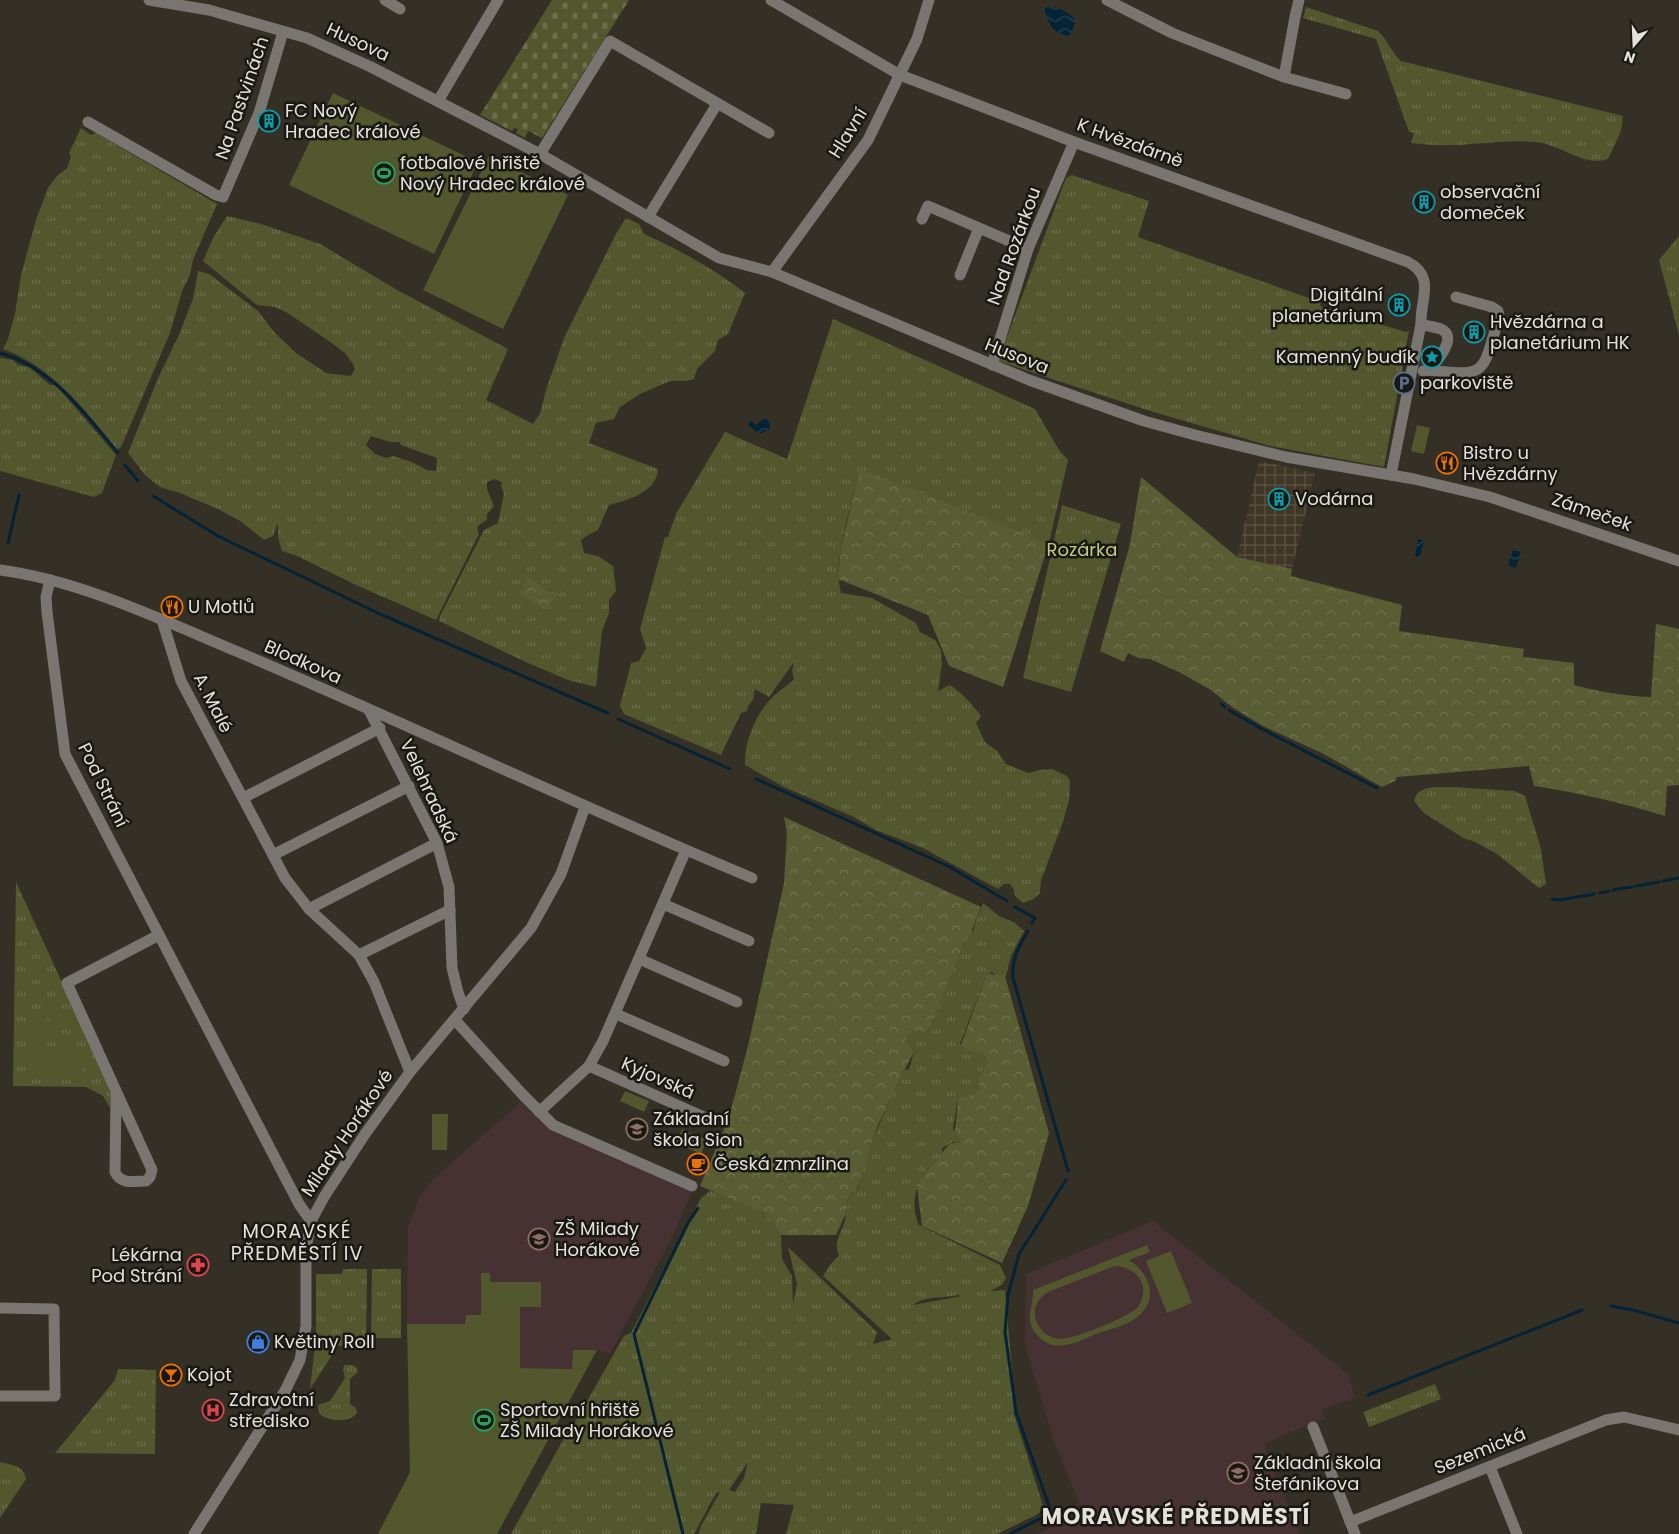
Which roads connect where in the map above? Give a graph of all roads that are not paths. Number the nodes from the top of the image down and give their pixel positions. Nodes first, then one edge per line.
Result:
1 (149, 0) edge
2 (384, 0) edge
3 (498, 0) edge
4 (771, 0) edge
5 (929, 0) edge
6 (1107, 0) edge
7 (1299, 0) edge
8 (210, 5) edge
9 (400, 9) dead end
10 (283, 32) junction
11 (900, 75) junction
12 (1284, 77) junction
13 (1346, 94) dead end
14 (438, 101) junction
15 (717, 104) junction
16 (88, 122) dead end
17 (769, 133) dead end
18 (1074, 142) junction
19 (540, 154) junction
20 (648, 217) junction
21 (922, 219) dead end
22 (979, 228) junction
23 (1028, 249) junction
24 (772, 272) junction
25 (960, 275) dead end
26 (1456, 297) dead end
27 (1421, 324) junction
28 (992, 365) junction
29 (1429, 370) junction
30 (1411, 372) junction
31 (1391, 475) junction
32 (1679, 560) edge
33 (0, 570) edge
34 (50, 580) junction
35 (162, 620) junction
36 (370, 710) junction
37 (380, 728) junction
38 (409, 786) junction
39 (243, 798) junction
40 (585, 807) junction
41 (437, 844) junction
42 (686, 850) junction
43 (273, 855) junction
44 (752, 878) dead end
45 (663, 904) junction
46 (310, 909) junction
47 (450, 910) junction
48 (159, 935) junction
49 (749, 941) dead end
50 (359, 956) junction
51 (639, 959) junction
52 (737, 1002) dead end
53 (464, 1009) junction
54 (616, 1014) junction
55 (455, 1020) junction
56 (724, 1061) dead end
57 (589, 1066) junction
58 (410, 1072) junction
59 (116, 1093) junction
60 (539, 1112) junction
61 (713, 1121) dead end
62 (692, 1186) dead end
63 (311, 1221) junction
64 (0, 1308) edge
65 (0, 1396) edge
66 (1313, 1427) dead end
67 (1679, 1430) edge
68 (1490, 1467) junction
69 (1350, 1522) junction
70 (194, 1534) edge
71 (1355, 1534) edge
72 (1516, 1534) edge

1 - 8 street, Husova
2 - 9 street
3 - 14 street
4 - 11 street, K Hvězdárně
5 - 11 street, Hlavní
6 - 12 street
7 - 12 street
8 - 10 street, Husova
10 - 14 street, Husova
10 - 16 street, Na Pastvinách
11 - 18 street, K Hvězdárně
11 - 24 street, Hlavní
12 - 13 street
14 - 19 street, Husova
15 - 17 street
15 - 19 street
15 - 20 street
18 - 23 street, Nad Rozárkou
18 - 27 street, K Hvězdárně
19 - 20 street, Husova
20 - 24 street, Husova
21 - 22 street
22 - 23 street
22 - 25 street
23 - 28 street, Nad Rozárkou
24 - 28 street, Husova
26 - 29 street
27 - 29 street
27 - 30 street, K Hvězdárně
28 - 31 street, Husova
29 - 30 street
30 - 31 street
31 - 32 street, Zámeček
33 - 34 street, Blodkova
34 - 35 street, Blodkova
34 - 48 street, Pod Strání
35 - 36 street, Blodkova
35 - 39 street, A. Malé
36 - 37 street, Velehradská
36 - 40 street, Blodkova
37 - 38 street, Velehradská
37 - 39 street
38 - 41 street, Velehradská
38 - 43 street
39 - 43 street, A. Malé
40 - 42 street
40 - 53 street, Milady Horákové
41 - 46 street
41 - 47 street, Velehradská
42 - 44 street
42 - 45 street, Kyjovská
43 - 46 street, A. Malé
45 - 49 street
45 - 51 street, Kyjovská
46 - 50 street, A. Malé
47 - 50 street
47 - 53 street, Velehradská
48 - 59 street
48 - 63 street, Pod Strání
50 - 58 street, A. Malé
51 - 52 street
51 - 54 street, Kyjovská
53 - 55 street, Milady Horákové
54 - 56 street
54 - 57 street, Kyjovská
55 - 58 street, Milady Horákové
55 - 60 street
57 - 60 street, Kyjovská
57 - 61 street, Kyjovská
58 - 63 street, Milady Horákové
59 - 59 street
60 - 62 street
63 - 70 street, Milady Horákové
64 - 65 street
66 - 69 street
67 - 68 street, Sezemická
68 - 69 street, Sezemická
68 - 72 street
69 - 71 street

